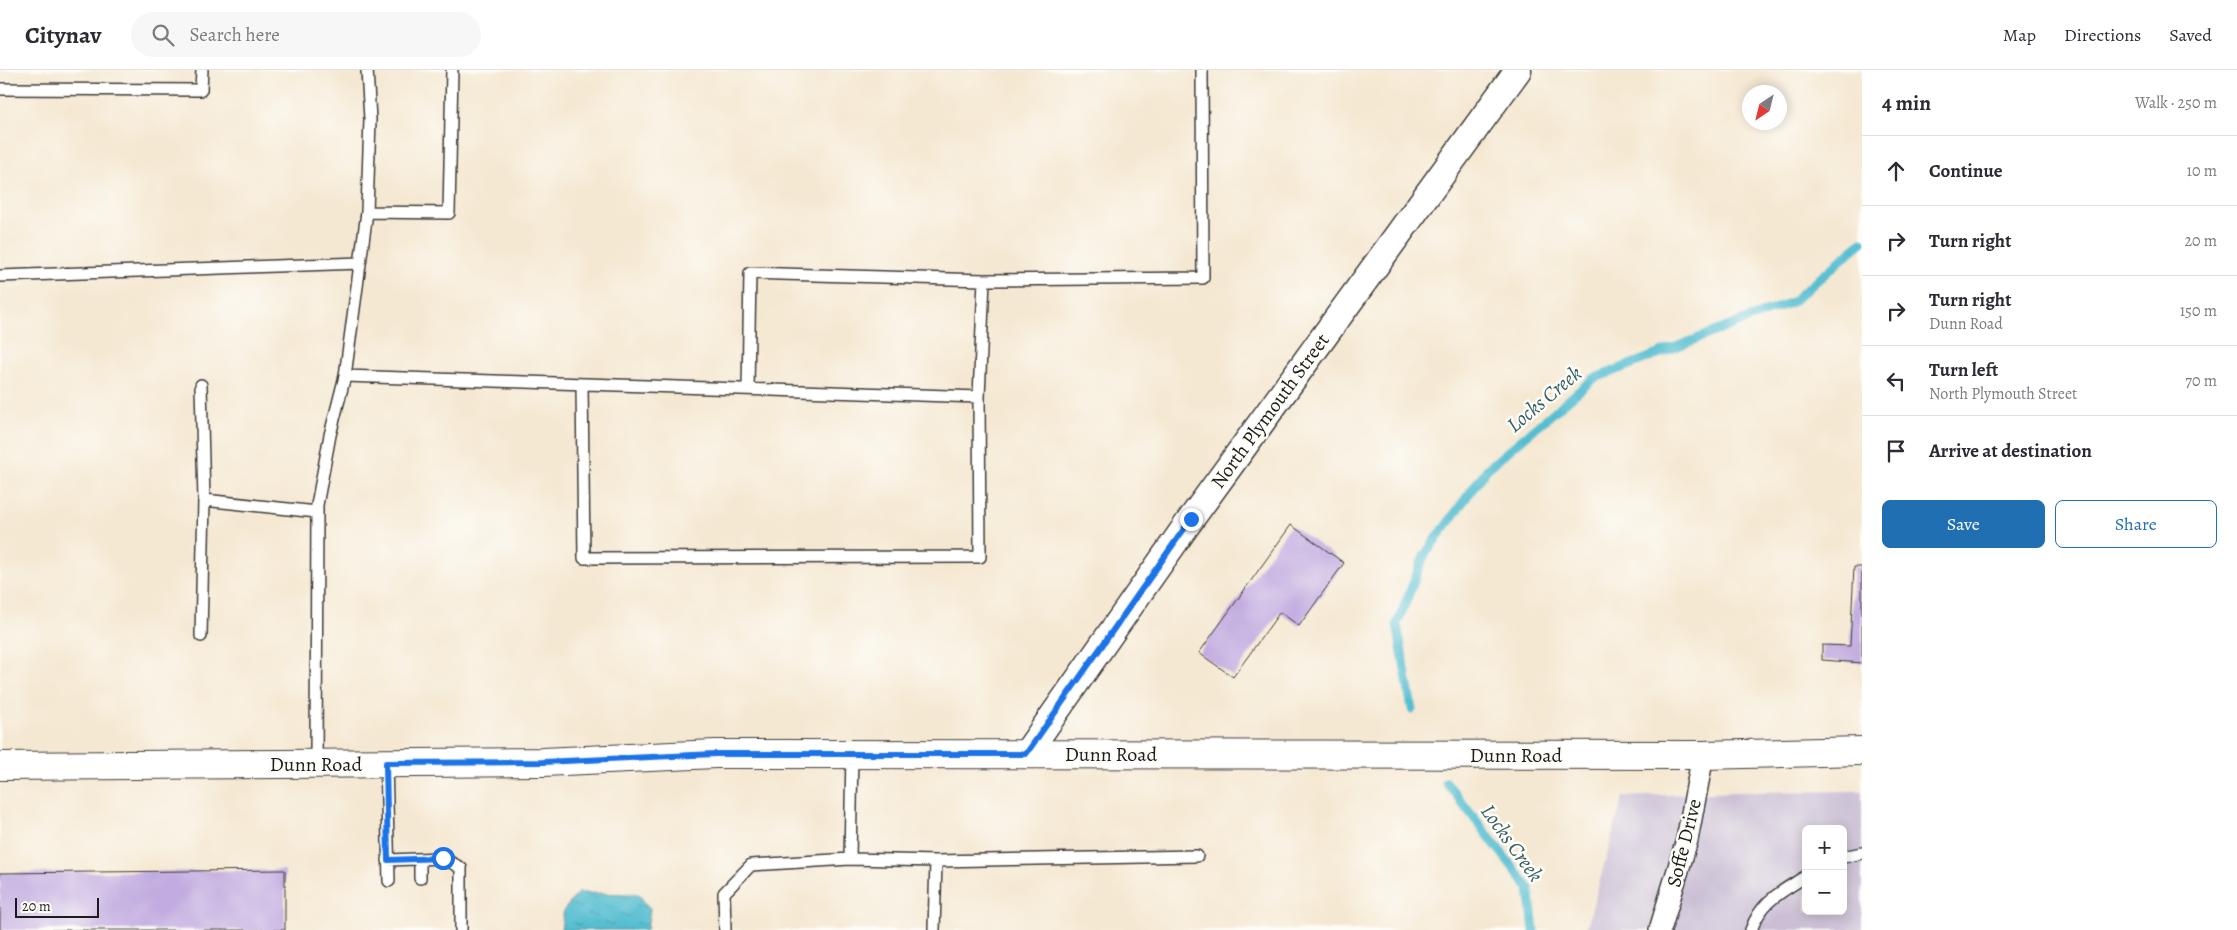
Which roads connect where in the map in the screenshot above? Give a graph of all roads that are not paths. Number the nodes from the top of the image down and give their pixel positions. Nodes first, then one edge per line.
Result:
1 (202, 70) edge
2 (367, 70) edge
3 (452, 70) edge
4 (1202, 70) edge
5 (1518, 70) edge
6 (0, 89) edge
7 (366, 212) junction
8 (360, 262) junction
9 (0, 276) edge
10 (984, 280) junction
11 (345, 376) junction
12 (582, 384) junction
13 (201, 386) dead end
14 (748, 389) junction
15 (979, 397) junction
16 (204, 500) junction
17 (317, 512) junction
18 (201, 636) dead end
19 (1862, 752) edge
20 (852, 754) junction
21 (1026, 754) junction
22 (1703, 756) junction
23 (386, 763) junction
24 (316, 764) junction
25 (0, 766) edge
26 (1862, 853) edge
27 (1197, 856) dead end
28 (1847, 856) edge
29 (420, 859) junction
30 (850, 859) junction
31 (388, 860) junction
32 (936, 861) junction
33 (420, 878) dead end
34 (1802, 879) edge
35 (389, 881) dead end
36 (461, 930) edge
37 (725, 930) edge
38 (934, 930) edge
39 (1660, 930) edge
40 (1751, 930) edge

1 - 6 lane
2 - 7 lane
3 - 7 lane
4 - 10 lane
5 - 21 street, North Plymouth Street
7 - 8 lane
8 - 9 lane
8 - 11 lane
10 - 14 lane
10 - 15 lane
11 - 12 lane
11 - 17 lane
12 - 14 lane
12 - 15 lane
13 - 16 lane
14 - 15 lane
16 - 17 lane
16 - 18 lane
17 - 24 lane
19 - 22 main road, Dunn Road
20 - 21 main road, Dunn Road
20 - 23 main road, Dunn Road
20 - 30 lane
21 - 22 main road, Dunn Road
22 - 39 street, Soffe Drive
23 - 24 main road, Dunn Road
23 - 31 lane
24 - 25 main road, Dunn Road
26 - 28 lane
27 - 32 lane
29 - 31 lane
29 - 33 lane
29 - 36 lane
30 - 32 lane
30 - 37 lane
31 - 35 lane
32 - 38 lane
34 - 40 lane

